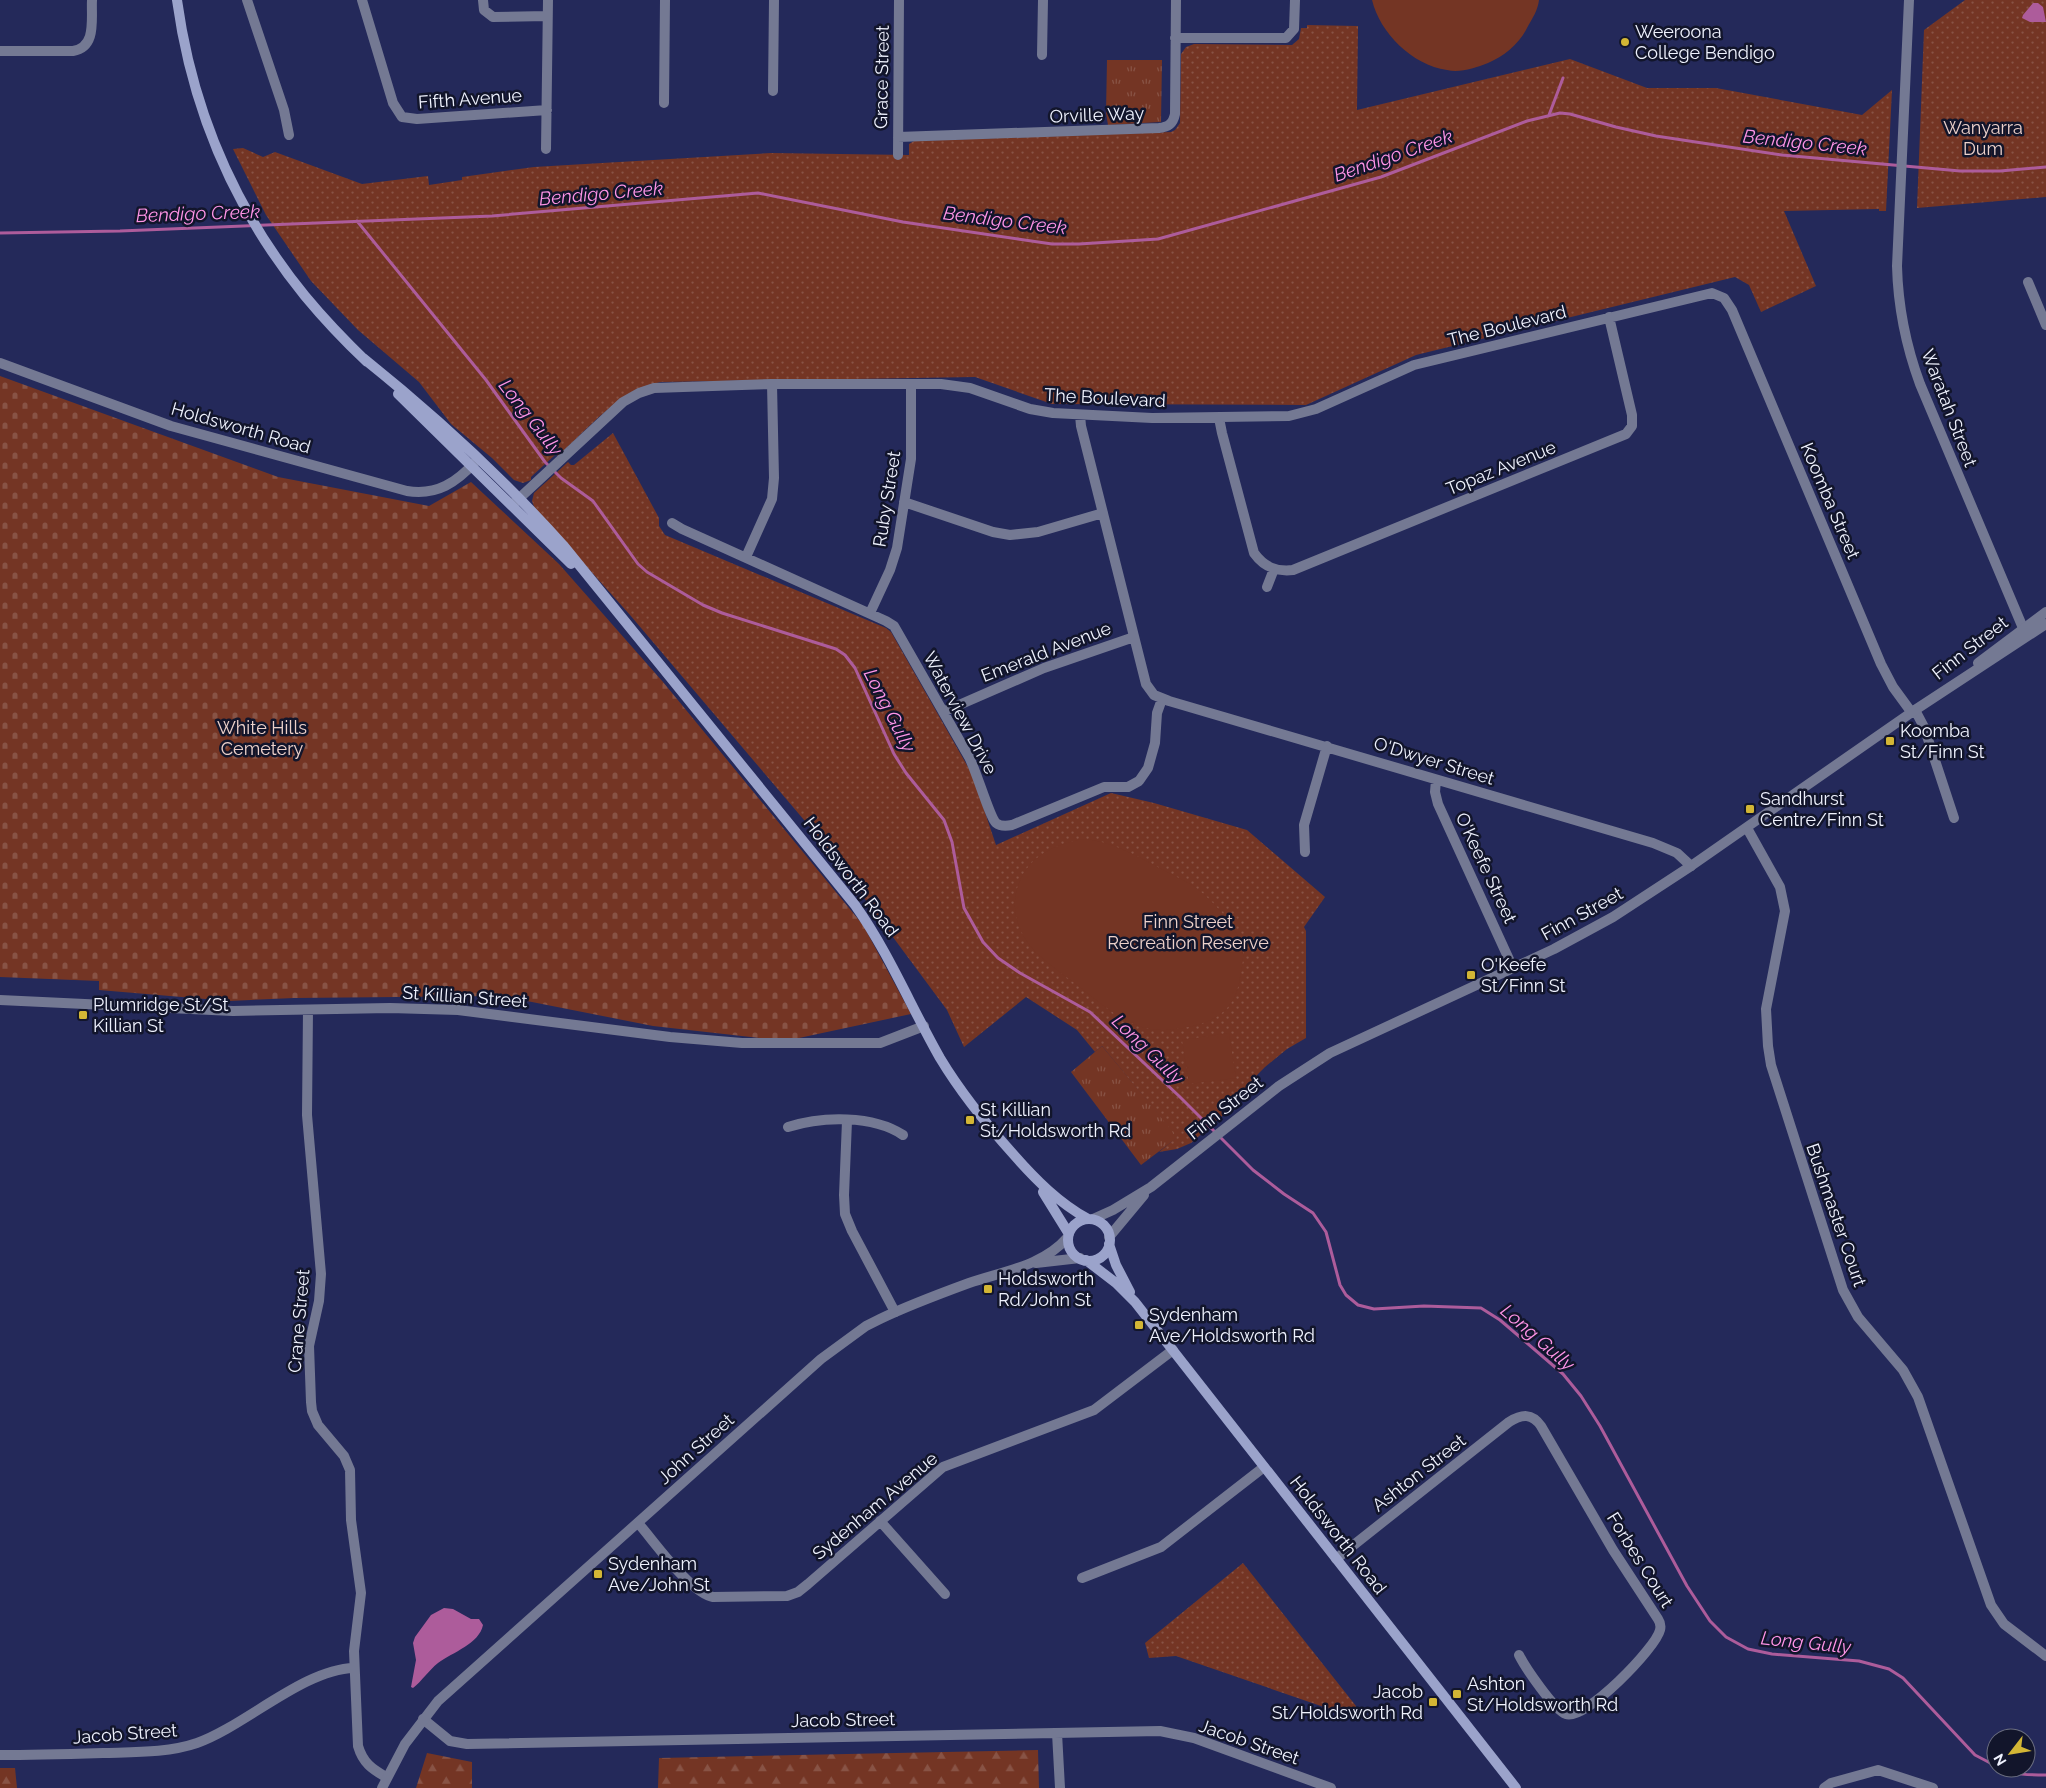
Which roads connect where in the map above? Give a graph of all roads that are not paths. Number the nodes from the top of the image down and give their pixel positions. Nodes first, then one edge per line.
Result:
1 (92, 0) edge
2 (177, 0) edge
3 (247, 0) edge
4 (362, 0) edge
5 (483, 0) edge
6 (548, 0) edge
7 (665, 0) edge
8 (774, 0) edge
9 (899, 0) edge
10 (1043, 0) edge
11 (1176, 0) edge
12 (1295, 0) edge
13 (1909, 0) edge
14 (548, 16) junction
15 (1175, 38) junction
16 (0, 51) edge
17 (1042, 55) dead end
18 (773, 91) dead end
19 (664, 103) dead end
20 (546, 110) junction
21 (289, 135) dead end
22 (898, 137) junction
23 (546, 149) dead end
24 (898, 155) dead end
25 (2028, 282) dead end
26 (1724, 298) joint
27 (1609, 317) junction
28 (2046, 325) edge
29 (0, 363) edge
30 (772, 384) junction
31 (911, 384) junction
32 (1080, 416) junction
33 (1219, 418) junction
34 (475, 462) junction
35 (516, 502) junction
36 (904, 502) junction
37 (1103, 513) junction
38 (672, 522) dead end
39 (746, 557) junction
40 (1274, 569) junction
41 (1267, 586) dead end
42 (2046, 612) edge
43 (870, 613) junction
44 (2046, 624) edge
45 (2025, 632) junction
46 (1134, 637) junction
47 (1162, 699) junction
48 (943, 712) junction
49 (1914, 712) junction
50 (1327, 746) junction
51 (1436, 780) junction
52 (1954, 818) dead end
53 (1746, 828) junction
54 (1305, 852) dead end
55 (1691, 866) junction
56 (1514, 968) junction
57 (0, 1000) edge
58 (308, 1010) junction
59 (924, 1026) junction
60 (847, 1121) junction
61 (788, 1127) dead end
62 (903, 1135) dead end
63 (1029, 1172) junction
64 (1151, 1187) junction
65 (1090, 1219) junction
66 (1069, 1235) junction
67 (1109, 1241) junction
68 (1083, 1259) junction
69 (1030, 1264) junction
70 (1135, 1302) junction
71 (895, 1312) junction
72 (1173, 1350) junction
73 (1524, 1415) joint
74 (1264, 1467) junction
75 (880, 1521) junction
76 (638, 1523) junction
77 (1336, 1559) junction
78 (1082, 1578) dead end
79 (945, 1594) dead end
80 (1519, 1655) dead end
81 (2046, 1656) edge
82 (354, 1668) junction
83 (423, 1718) junction
84 (1057, 1733) junction
85 (0, 1755) edge
86 (386, 1777) junction
87 (382, 1788) edge
88 (1060, 1788) edge
89 (1332, 1788) edge
90 (1516, 1788) edge
91 (1824, 1788) edge
92 (1933, 1788) edge

1 - 16 street
2 - 34 main road, Holdsworth Road
3 - 21 street
4 - 20 street, Fifth Avenue
5 - 14 street
6 - 14 street
7 - 19 street
8 - 18 street
9 - 22 street, Grace Street
10 - 17 street
11 - 15 street, Orville Way
12 - 15 street
13 - 45 street, Waratah Street
14 - 20 street
15 - 22 street, Orville Way
20 - 23 street
22 - 24 street, Grace Street
25 - 28 street
26 - 27 street, The Boulevard
26 - 49 street, Koomba Street
27 - 33 street, The Boulevard
27 - 40 street, Topaz Avenue
29 - 34 street, Holdsworth Road
30 - 31 street, The Boulevard
30 - 35 street, The Boulevard
30 - 39 street
31 - 32 street, The Boulevard
31 - 36 street, Ruby Street
32 - 33 street, The Boulevard
32 - 37 street
33 - 40 street
34 - 35 main road, Holdsworth Road
35 - 59 main road, Holdsworth Road
36 - 37 street
36 - 43 street, Ruby Street
37 - 46 street
38 - 39 street, Waterview Drive
39 - 43 street, Waterview Drive
40 - 41 street
42 - 45 street, Finn Street
43 - 48 street, Waterview Drive
44 - 45 street, Finn Street
45 - 49 street, Finn Street
46 - 47 street
46 - 48 street, Emerald Avenue
47 - 48 street, Waterview Drive
47 - 50 street, O'Dwyer Street
49 - 52 street, Koomba Street
49 - 53 street, Finn Street
50 - 51 street, O'Dwyer Street
50 - 54 street
51 - 55 street, O'Dwyer Street
51 - 56 street, O'Keefe Street
53 - 55 street, Finn Street
53 - 81 street, Bushmaster Court
55 - 56 street, Finn Street
56 - 64 street, Finn Street
57 - 58 street, St Killian Street
58 - 59 street, St Killian Street
58 - 82 street, Crane Street
59 - 63 main road, Holdsworth Road
60 - 61 street
60 - 62 street
60 - 71 street
63 - 65 main road, Holdsworth Road
63 - 66 main road, Holdsworth Road
64 - 65 street, Finn Street
64 - 67 street, Finn Street
65 - 66 main road
65 - 67 main road
66 - 68 main road
66 - 69 street, John Street
67 - 68 main road
67 - 70 main road, Holdsworth Road
68 - 69 street, John Street
68 - 70 main road, Holdsworth Road
69 - 71 street, John Street
70 - 72 main road, Holdsworth Road
71 - 76 street, John Street
72 - 74 main road, Holdsworth Road
72 - 75 street, Sydenham Avenue
73 - 77 street, Ashton Street
73 - 80 street, Forbes Court
74 - 77 main road, Holdsworth Road
74 - 78 street
75 - 76 street, Sydenham Avenue
75 - 79 street
76 - 83 street, John Street
77 - 90 main road, Holdsworth Road
82 - 85 street, Jacob Street
82 - 86 street, Crane Street
83 - 84 street, Jacob Street
83 - 86 street
84 - 88 street
84 - 89 street, Jacob Street
86 - 87 street
91 - 92 street

